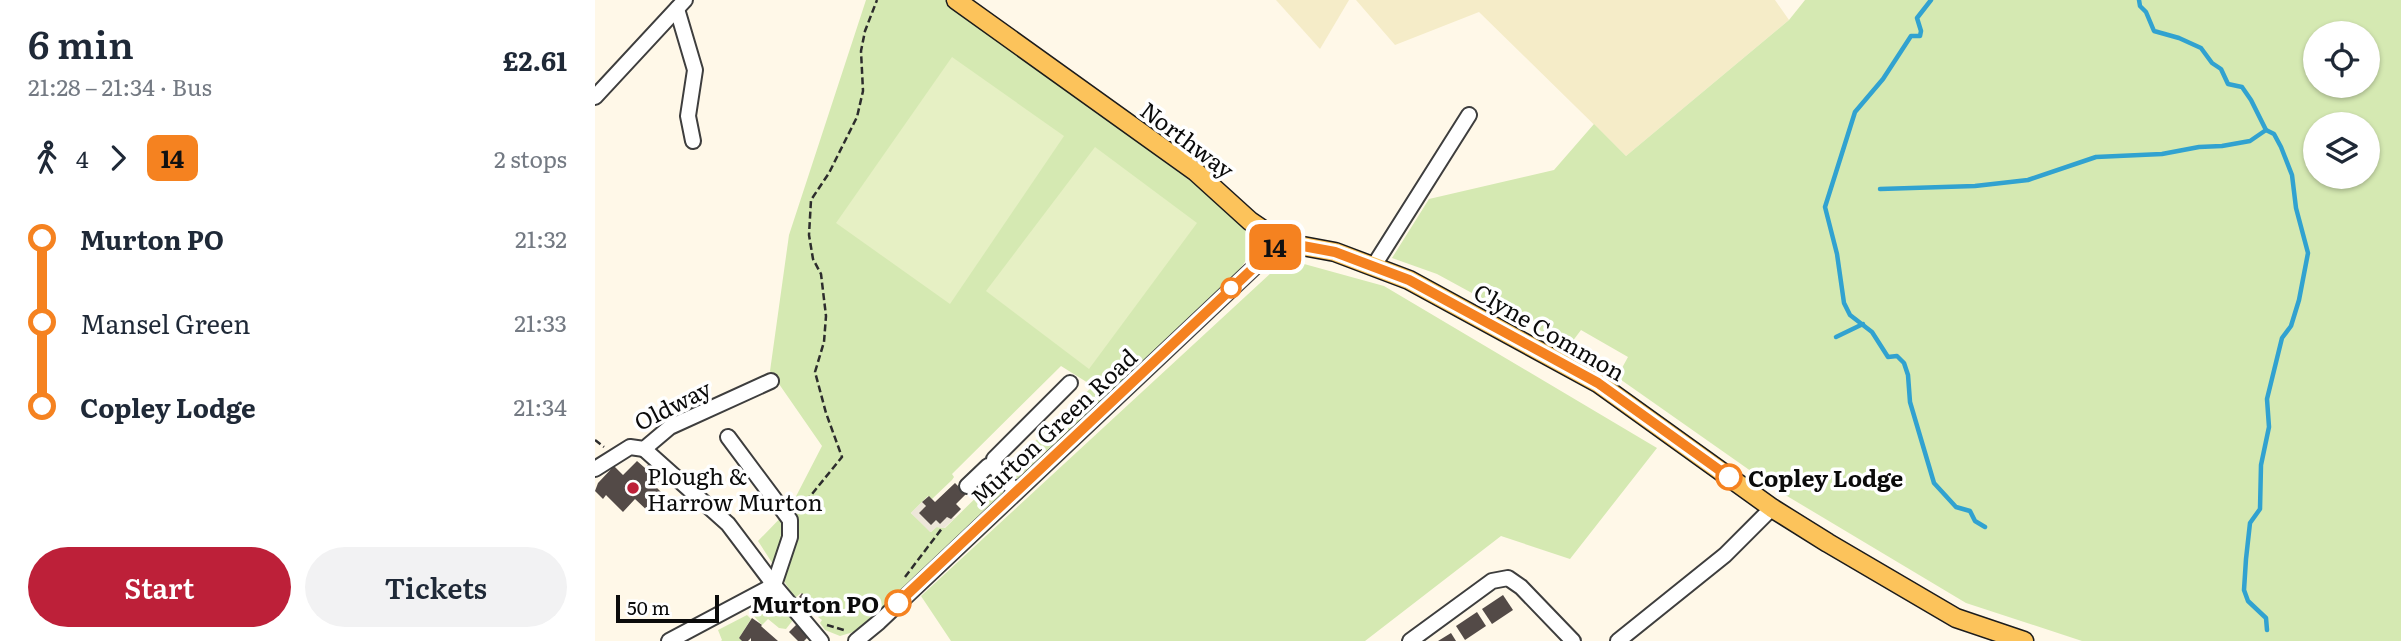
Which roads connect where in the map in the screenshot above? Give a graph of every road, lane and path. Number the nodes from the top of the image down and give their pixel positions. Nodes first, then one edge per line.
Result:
1 (877, 0) edge
2 (955, 0) edge
3 (681, 5) edge
4 (595, 97) edge
5 (1469, 115) dead end
6 (694, 141) dead end
7 (1281, 242) junction
8 (1373, 267) junction
9 (1409, 280) joint
10 (771, 381) dead end
11 (1070, 383) dead end
12 (728, 437) dead end
13 (644, 449) junction
14 (994, 467) junction
15 (595, 470) edge
16 (967, 486) dead end
17 (1016, 492) junction
18 (1772, 508) junction
19 (790, 520) junction
20 (943, 527) dead end
21 (903, 579) dead end
22 (774, 585) junction
23 (821, 622) dead end
24 (853, 636) edge
25 (669, 641) edge
26 (821, 641) edge
27 (1410, 641) edge
28 (1573, 641) edge
29 (1618, 641) edge
30 (2024, 641) edge

1 - 19 path
2 - 7 main road, Northway
3 - 4 street
3 - 6 street
5 - 8 street
7 - 8 main road, Northway
7 - 17 street, Murton Green Road
8 - 9 main road, Northway
9 - 18 main road, Clyne Common
10 - 13 street, Oldway
11 - 14 street
12 - 19 street
13 - 15 street, Oldway
13 - 22 street
14 - 16 street
14 - 17 street
17 - 24 street, Murton Green Road
18 - 29 street
18 - 30 main road, Clyne Common
19 - 22 street
20 - 21 path
22 - 25 street
22 - 26 street
23 - 24 path
27 - 28 street

